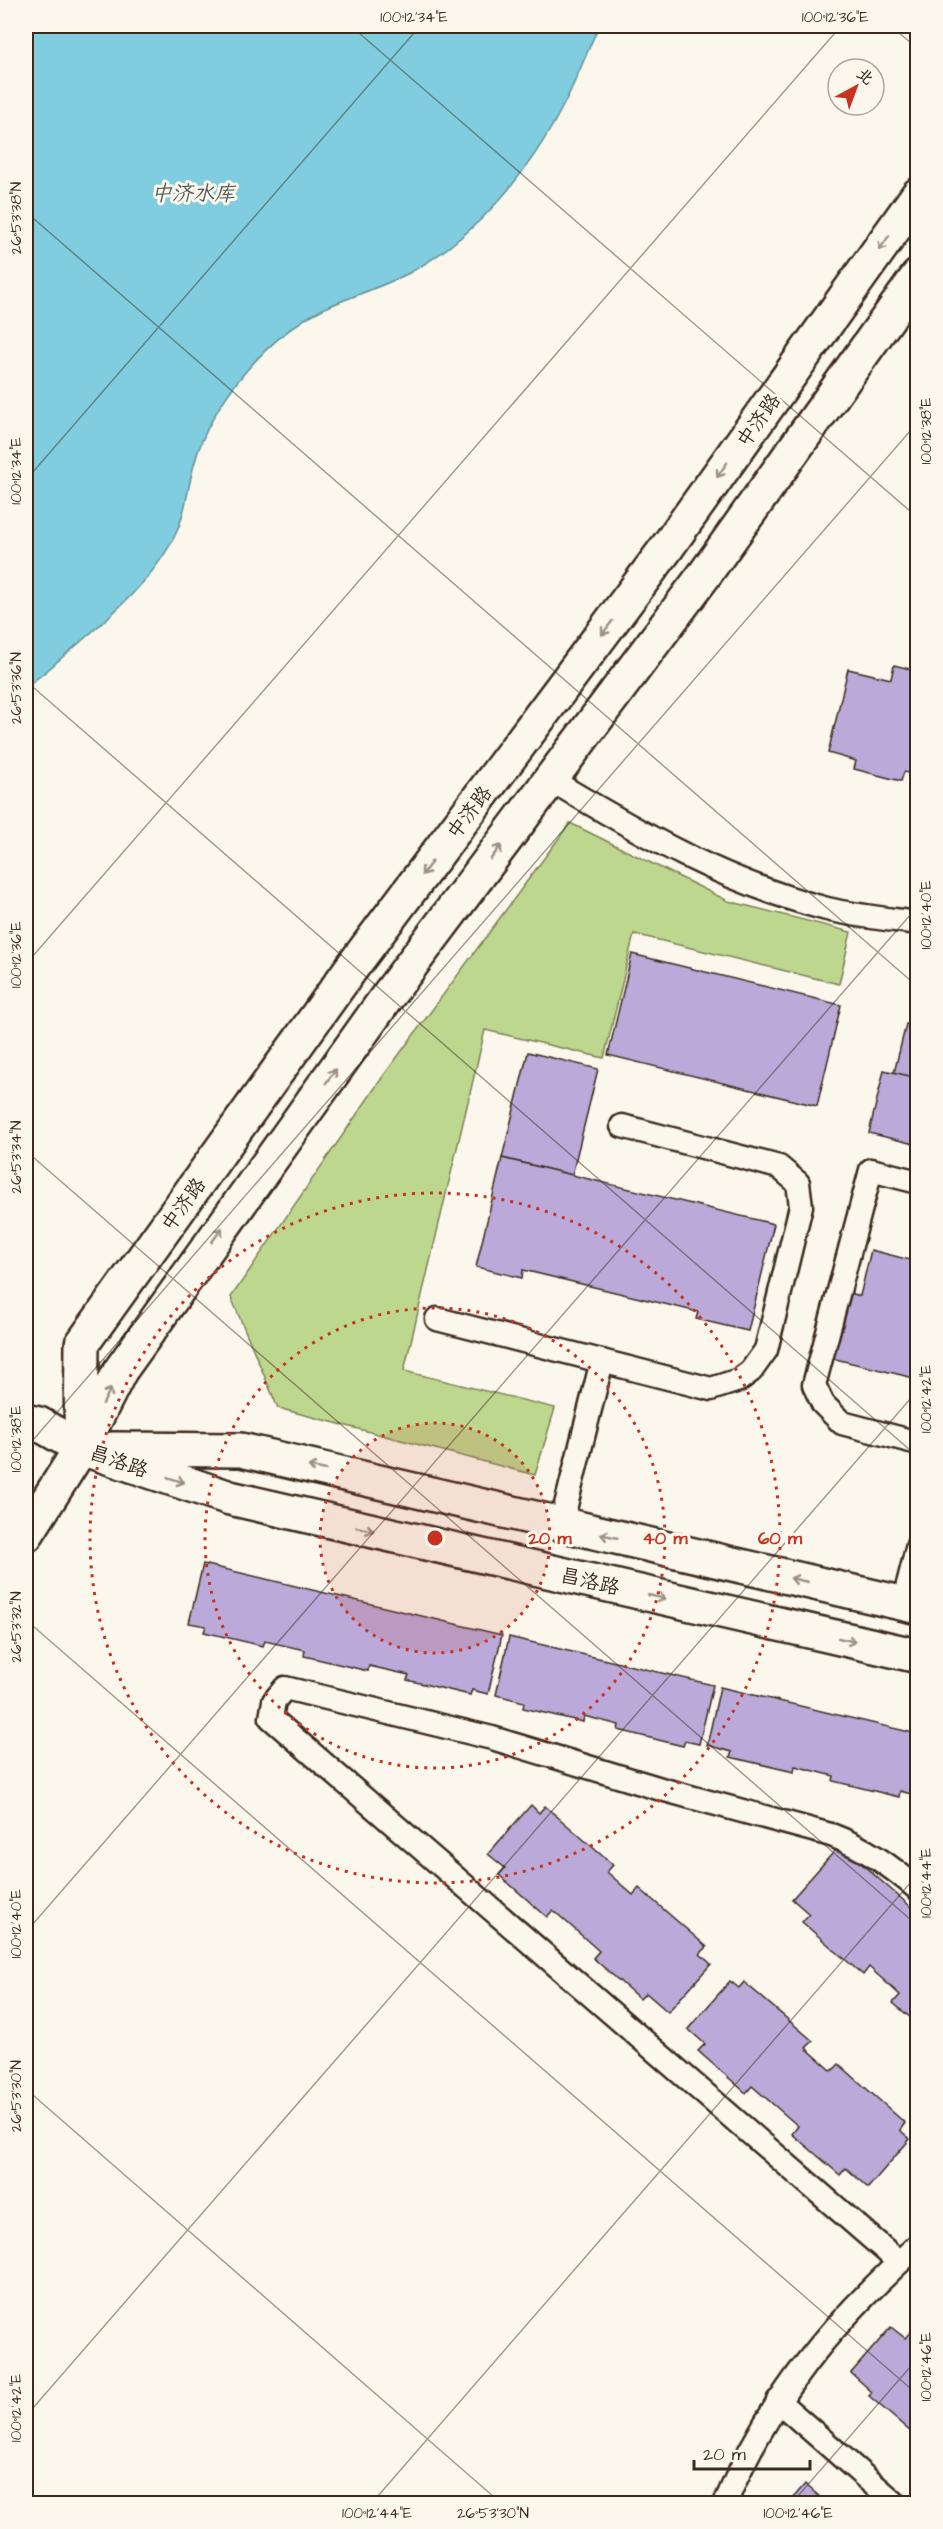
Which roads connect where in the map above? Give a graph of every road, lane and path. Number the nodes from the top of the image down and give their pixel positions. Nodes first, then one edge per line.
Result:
1 (918, 195) edge
2 (918, 276) edge
3 (551, 780) junction
4 (918, 923) edge
5 (622, 1126) dead end
6 (918, 1182) edge
7 (437, 1319) dead end
8 (602, 1361) junction
9 (26, 1421) edge
10 (918, 1443) edge
11 (81, 1448) junction
12 (561, 1525) junction
13 (26, 1535) edge
14 (918, 1545) edge
15 (910, 1605) edge
16 (918, 1656) edge
17 (918, 1889) edge
18 (918, 2245) edge
19 (900, 2262) junction
20 (778, 2401) junction
21 (725, 2504) edge
22 (896, 2504) edge

1 -> 11 street, 中济路
2 - 3 street
3 - 4 lane
11 -> 3 street
5 - 8 lane
6 - 10 lane
7 - 8 lane
8 - 12 lane
9 - 11 street
12 -> 11 street, 昌洛路
11 - 13 street
11 -> 16 street, 昌洛路
15 -> 12 street, 昌洛路
14 - 15 lane
17 - 19 lane
18 - 19 lane
19 - 20 lane
20 - 21 lane
20 - 22 lane

